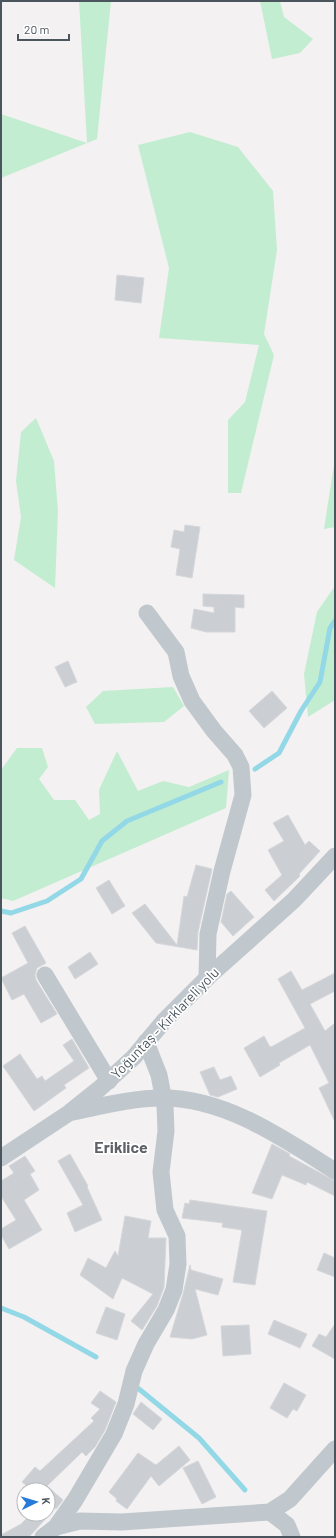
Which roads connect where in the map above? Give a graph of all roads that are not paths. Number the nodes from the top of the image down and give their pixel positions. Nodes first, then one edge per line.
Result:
1 (146, 613) dead end
2 (335, 856) edge
3 (45, 976) dead end
4 (207, 978) junction
5 (146, 1042) junction
6 (108, 1081) junction
7 (164, 1098) junction
8 (69, 1113) junction
9 (2, 1154) edge
10 (335, 1171) edge
11 (335, 1450) edge
12 (270, 1512) junction
13 (50, 1532) edge
14 (292, 1537) edge

1 - 4 street
2 - 4 street, Yoğuntaş - Kırklareli yolu
3 - 6 street
4 - 5 street, Yoğuntaş - Kırklareli yolu
5 - 6 street, Yoğuntaş - Kırklareli yolu
5 - 7 street
6 - 8 street, Yoğuntaş - Kırklareli yolu
7 - 8 street
7 - 10 street
7 - 13 street
8 - 9 street, Yoğuntaş - Kırklareli yolu
11 - 12 street
12 - 13 street
12 - 14 street

